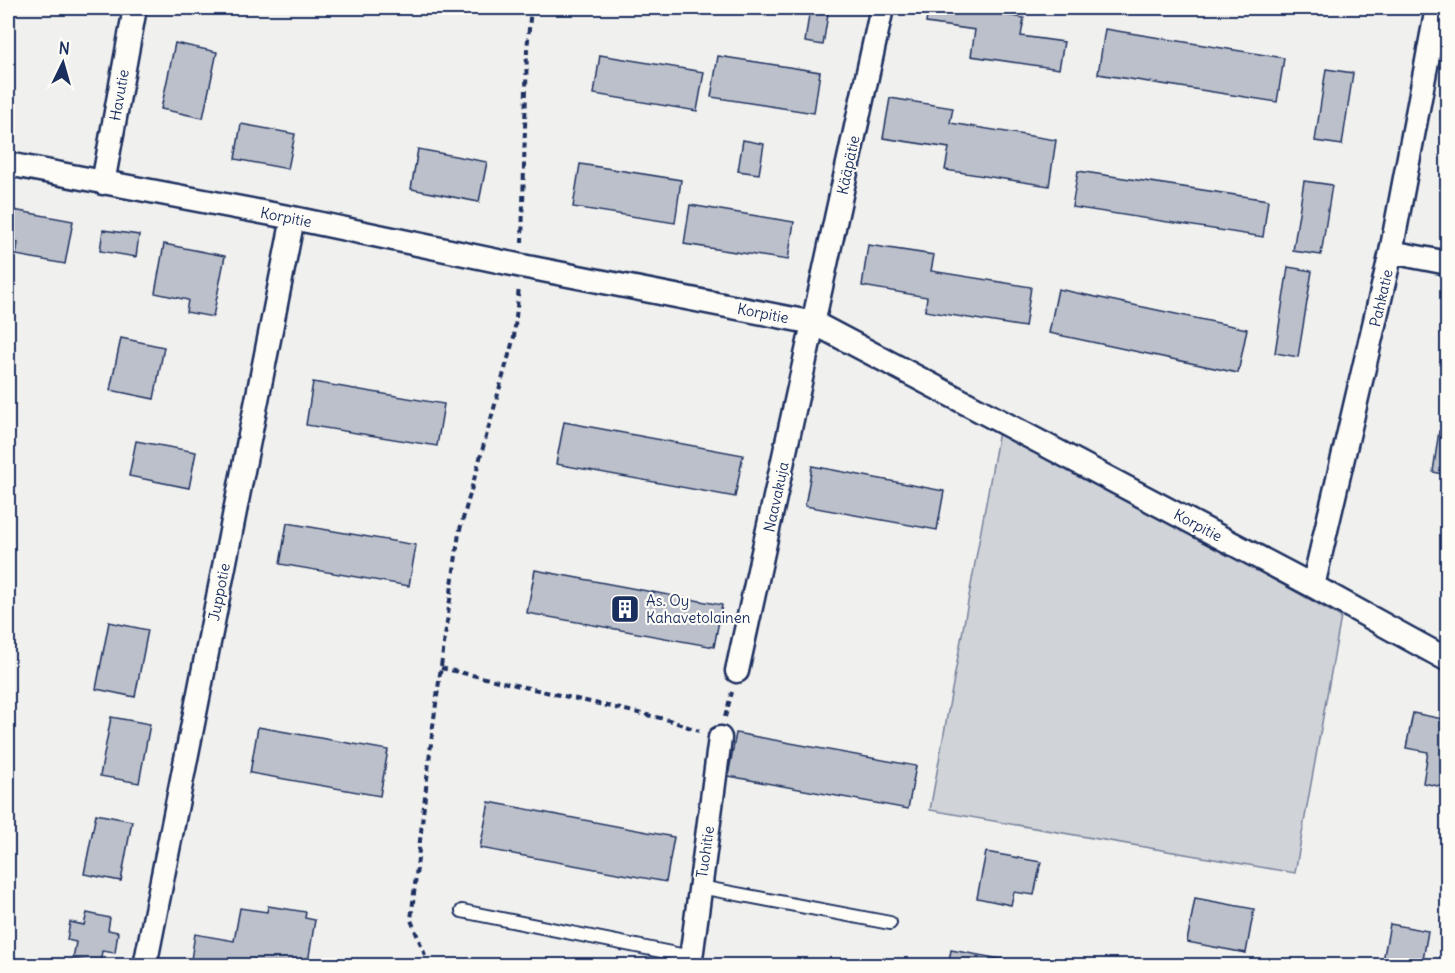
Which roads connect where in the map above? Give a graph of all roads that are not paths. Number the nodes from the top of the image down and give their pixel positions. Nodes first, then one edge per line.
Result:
1 (135, 8) edge
2 (882, 8) edge
3 (1437, 8) edge
4 (8, 164) edge
5 (103, 183) junction
6 (293, 218) junction
7 (1392, 252) junction
8 (1448, 263) edge
9 (814, 323) junction
10 (1313, 586) junction
11 (1448, 660) edge
12 (737, 671) road end
13 (720, 738) road end
14 (700, 886) junction
15 (462, 911) dead end
16 (890, 923) dead end
17 (692, 963) edge
18 (146, 966) edge

1 - 5 street, Havutie
2 - 9 street, Kääpätie
3 - 7 street, Pahkatie
4 - 5 street, Korpitie
5 - 6 street, Korpitie
6 - 9 street, Korpitie
6 - 18 street, Juppotie
7 - 8 street
7 - 10 street, Pahkatie
9 - 10 street, Korpitie
9 - 12 street, Naavakuja
10 - 11 street, Korpitie
13 - 14 street, Tuohitie
14 - 16 lane
14 - 17 street, Tuohitie
15 - 17 lane

